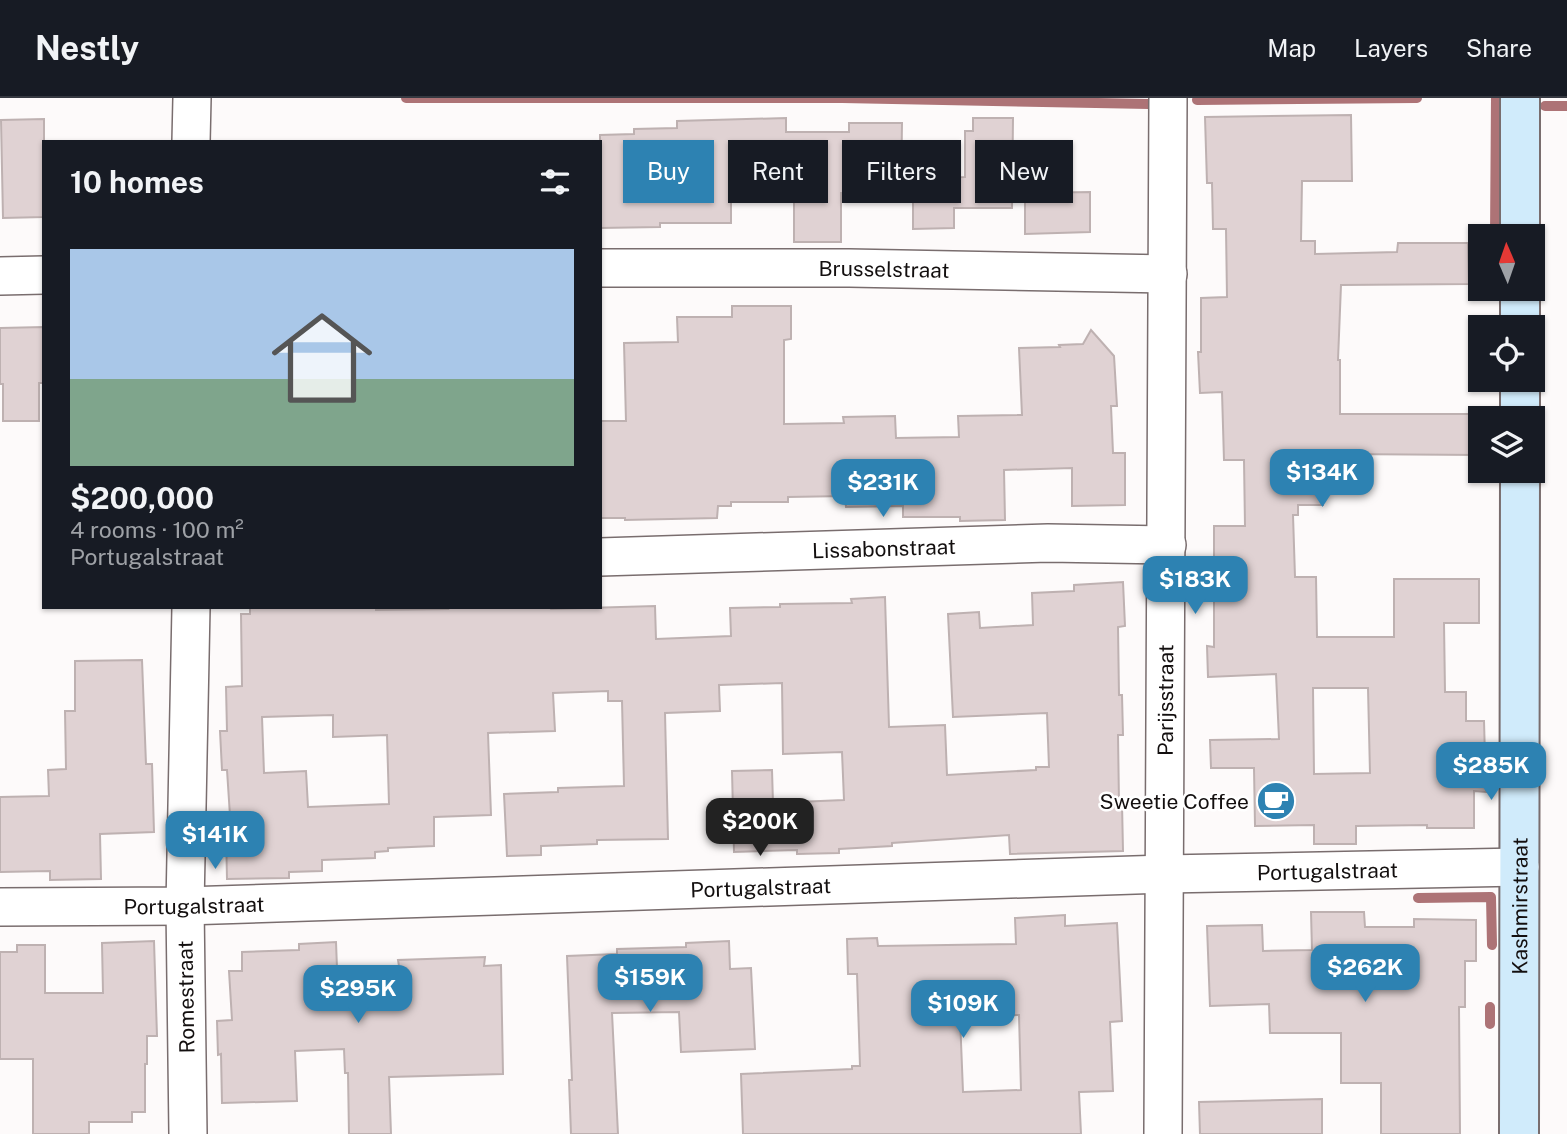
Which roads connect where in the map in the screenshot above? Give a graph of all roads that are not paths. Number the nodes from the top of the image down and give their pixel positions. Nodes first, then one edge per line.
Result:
1 (192, 98) edge
2 (1168, 98) edge
3 (1520, 98) edge
4 (191, 140) edge
5 (1520, 224) edge
6 (602, 268) edge
7 (1168, 274) junction
8 (42, 275) edge
9 (0, 276) edge
10 (1520, 483) edge
11 (1167, 545) junction
12 (602, 557) edge
13 (191, 609) edge
14 (1520, 867) junction
15 (1165, 874) junction
16 (185, 906) junction
17 (0, 907) edge
18 (188, 1134) edge
19 (1163, 1134) edge
20 (1519, 1134) edge

1 - 4 street
2 - 7 street, Parijsstraat
3 - 5 street
6 - 7 street, Brusselstraat
7 - 11 street, Parijsstraat
8 - 9 street
10 - 14 street, Kashmirstraat
11 - 12 street, Lissabonstraat
11 - 15 street, Parijsstraat
13 - 16 street, Romestraat
14 - 15 street, Portugalstraat
14 - 20 street, Kashmirstraat
15 - 16 street, Portugalstraat
15 - 19 street, Parijsstraat
16 - 17 street, Portugalstraat
16 - 18 street, Romestraat

